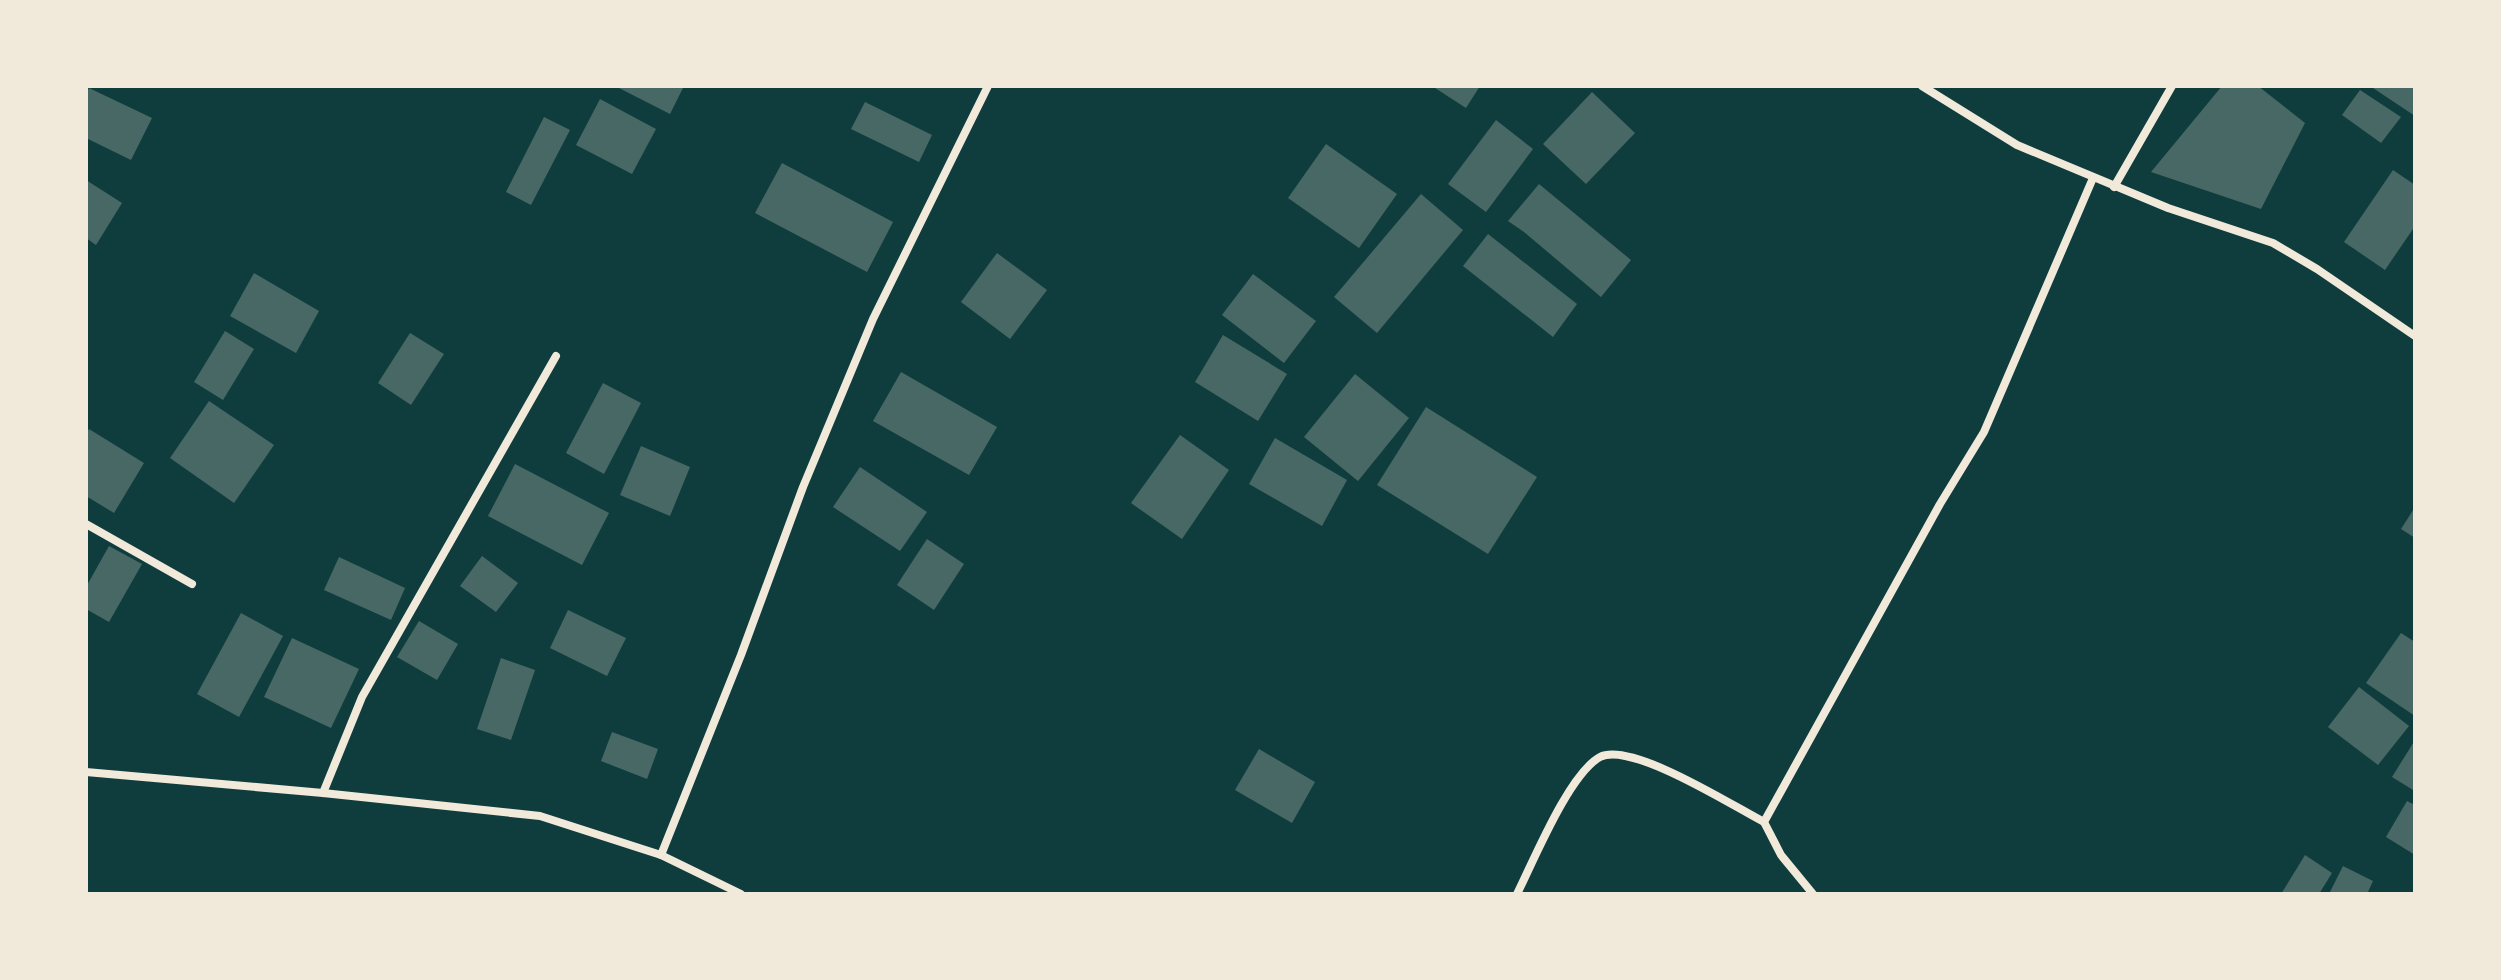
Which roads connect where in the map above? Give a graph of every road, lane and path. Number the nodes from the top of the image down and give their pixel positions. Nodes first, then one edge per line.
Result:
1 (988, 86) edge
2 (1922, 86) edge
3 (2172, 86) edge
4 (2093, 178) junction
5 (2114, 187) junction
6 (2415, 336) edge
7 (556, 356) dead end
8 (86, 524) edge
9 (192, 584) dead end
10 (86, 772) edge
11 (323, 793) junction
12 (1764, 822) junction
13 (661, 855) junction
14 (741, 894) edge
15 (1517, 894) edge
16 (1813, 894) edge

1 - 13 street
2 - 4 street
3 - 5 street
4 - 5 street
4 - 12 street
5 - 6 street
7 - 11 street
8 - 9 street
10 - 11 street
11 - 13 street
12 - 15 street
12 - 16 street
13 - 14 street

